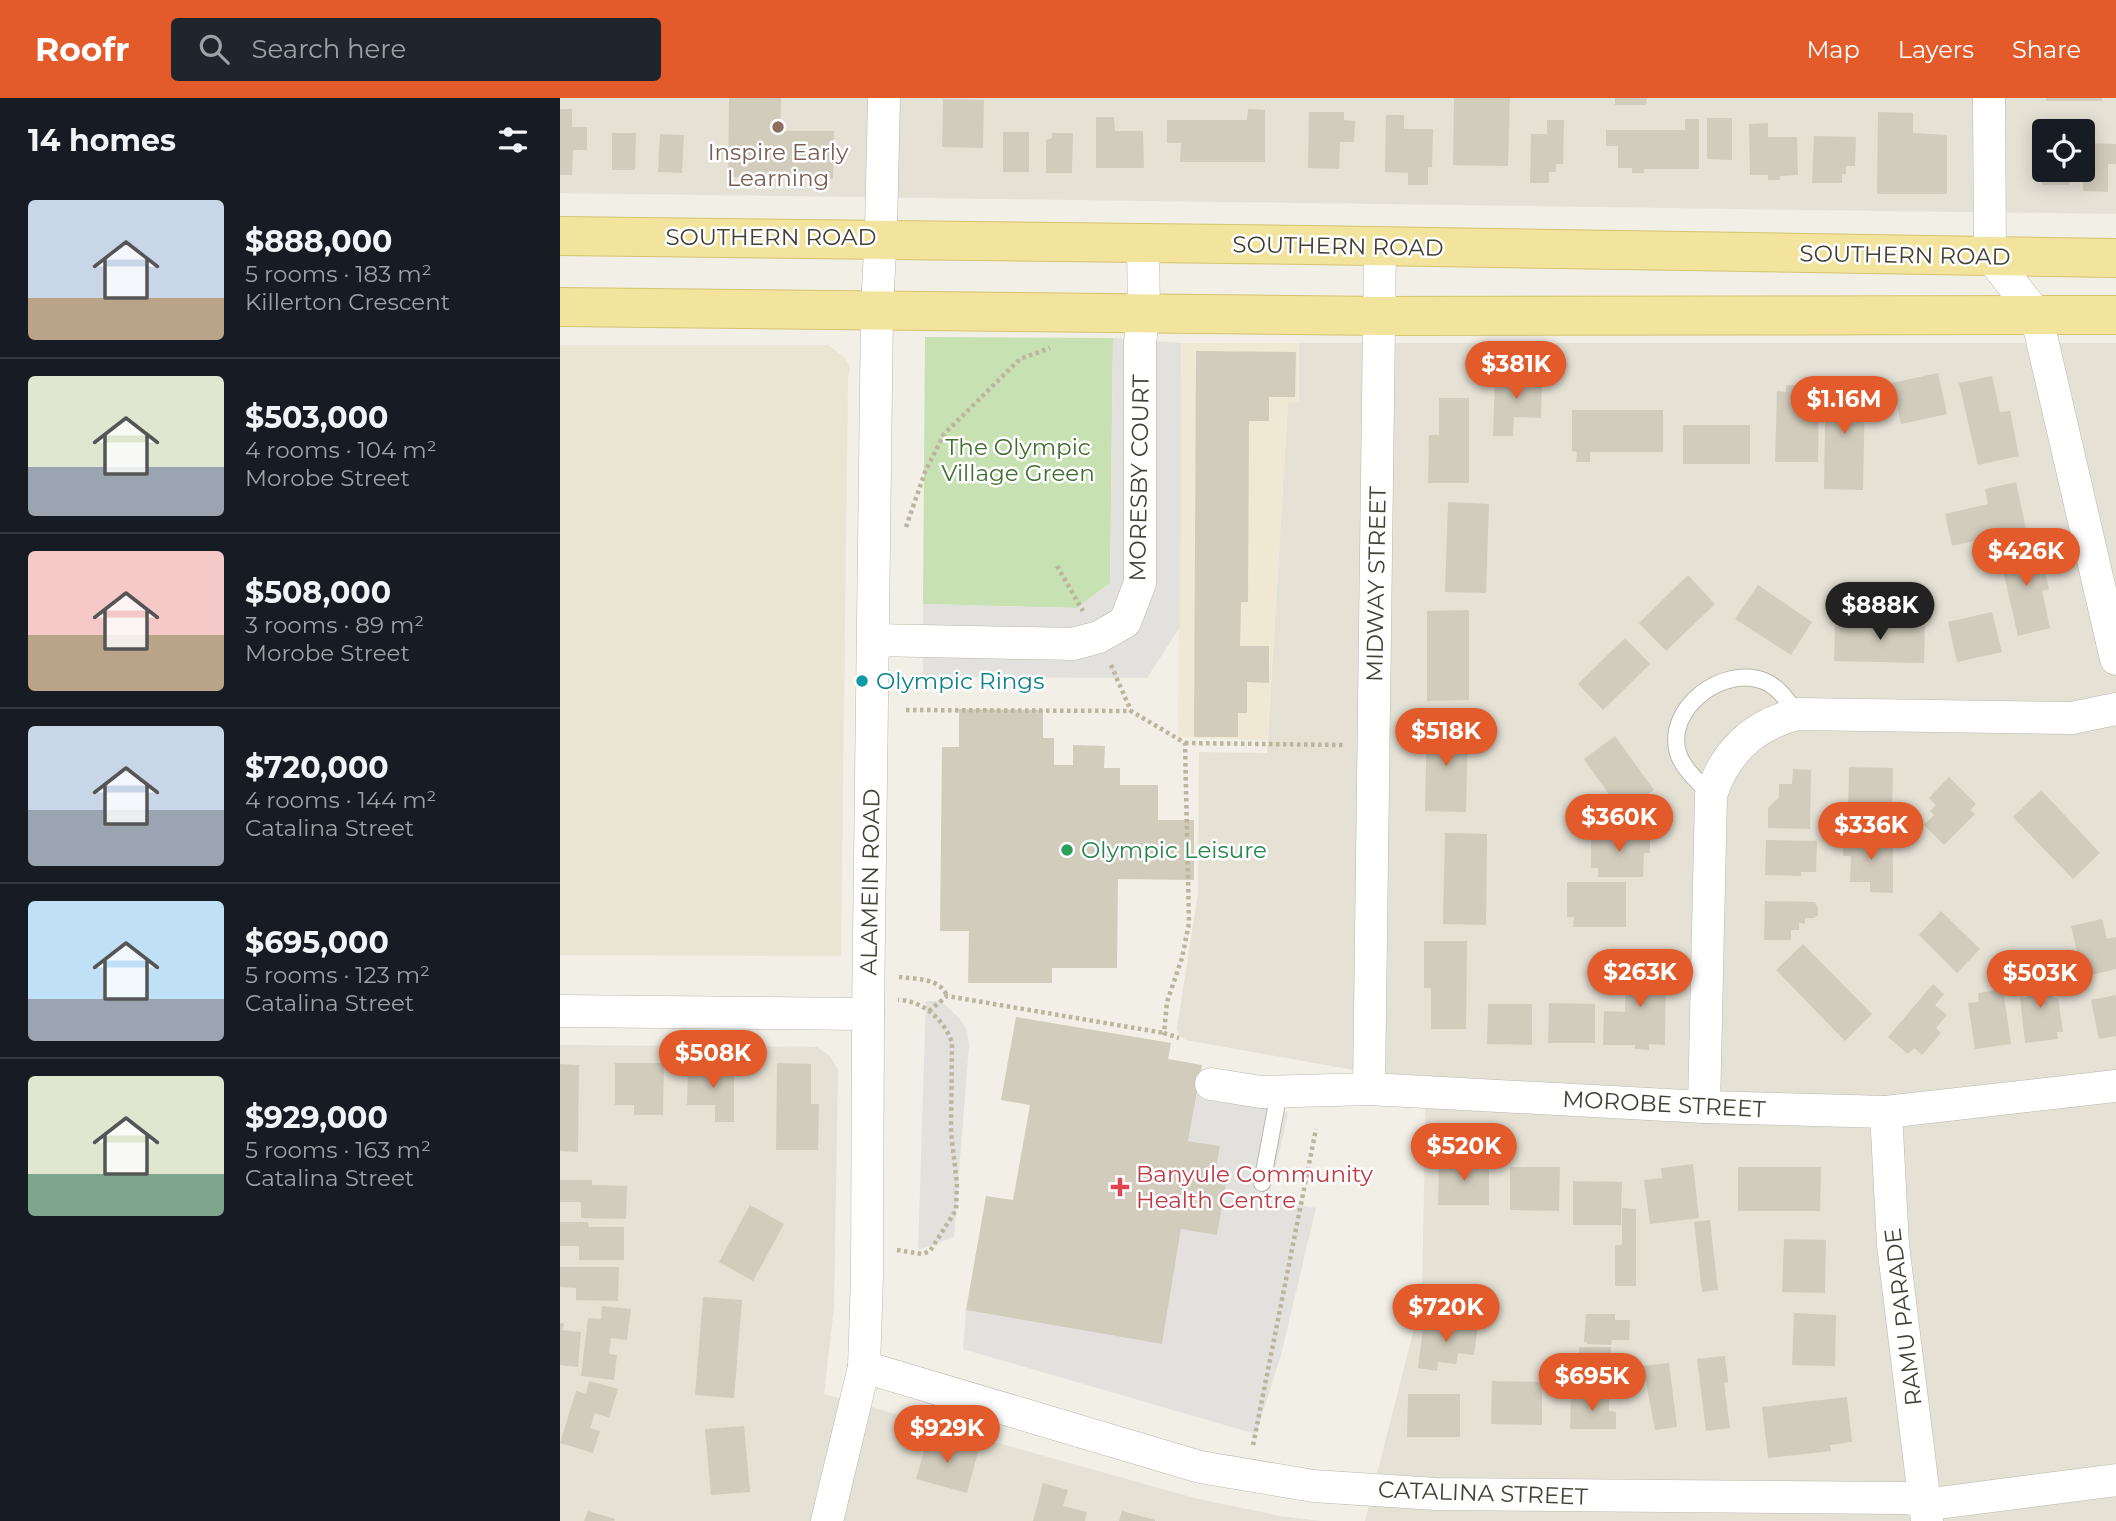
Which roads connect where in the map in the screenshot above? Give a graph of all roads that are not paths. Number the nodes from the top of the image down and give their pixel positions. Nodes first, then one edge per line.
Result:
1 (884, 98) edge
2 (1989, 98) edge
3 (560, 236) edge
4 (881, 238) junction
5 (1143, 244) junction
6 (1380, 247) junction
7 (1990, 256) junction
8 (2116, 258) edge
9 (560, 307) edge
10 (877, 310) junction
11 (1144, 314) junction
12 (2036, 314) junction
13 (2116, 315) edge
14 (1381, 316) junction
15 (873, 640) junction
16 (2116, 659) edge
17 (2116, 709) edge
18 (1798, 715) junction
19 (1711, 795) junction
20 (560, 1011) edge
21 (868, 1014) junction
22 (1211, 1084) dead end
23 (2116, 1086) edge
24 (1369, 1089) junction
25 (1279, 1092) junction
26 (1704, 1107) junction
27 (1886, 1112) junction
28 (1262, 1184) dead end
29 (864, 1367) junction
30 (2116, 1480) edge
31 (1926, 1511) edge
32 (827, 1521) edge

1 - 4 street, ALAMEIN ROAD
2 - 7 street
3 - 4 main road, SOUTHERN ROAD
4 - 5 main road, SOUTHERN ROAD
4 - 10 street, ALAMEIN ROAD
5 - 6 main road, SOUTHERN ROAD
5 - 11 street, MORESBY COURT
6 - 7 main road, SOUTHERN ROAD
6 - 14 street, MIDWAY STREET
7 - 8 main road, SOUTHERN ROAD
7 - 12 street
9 - 10 main road
10 - 11 main road
10 - 15 street, ALAMEIN ROAD
11 - 14 main road
11 - 15 street, MORESBY COURT
12 - 13 main road
12 - 14 main road
12 - 16 street
14 - 24 street, MIDWAY STREET
15 - 21 street, ALAMEIN ROAD
17 - 18 street
18 - 19 street
18 - 19 lane
19 - 26 street
20 - 21 street
21 - 29 street, ALAMEIN ROAD
22 - 25 street, MOROBE STREET
23 - 27 street, MOROBE STREET
24 - 25 street, MOROBE STREET
24 - 26 street, MOROBE STREET
25 - 28 lane
26 - 27 street, MOROBE STREET
27 - 31 street, RAMU PARADE
29 - 31 street, CATALINA STREET
29 - 32 street, ALAMEIN ROAD
30 - 31 street, CATALINA STREET

